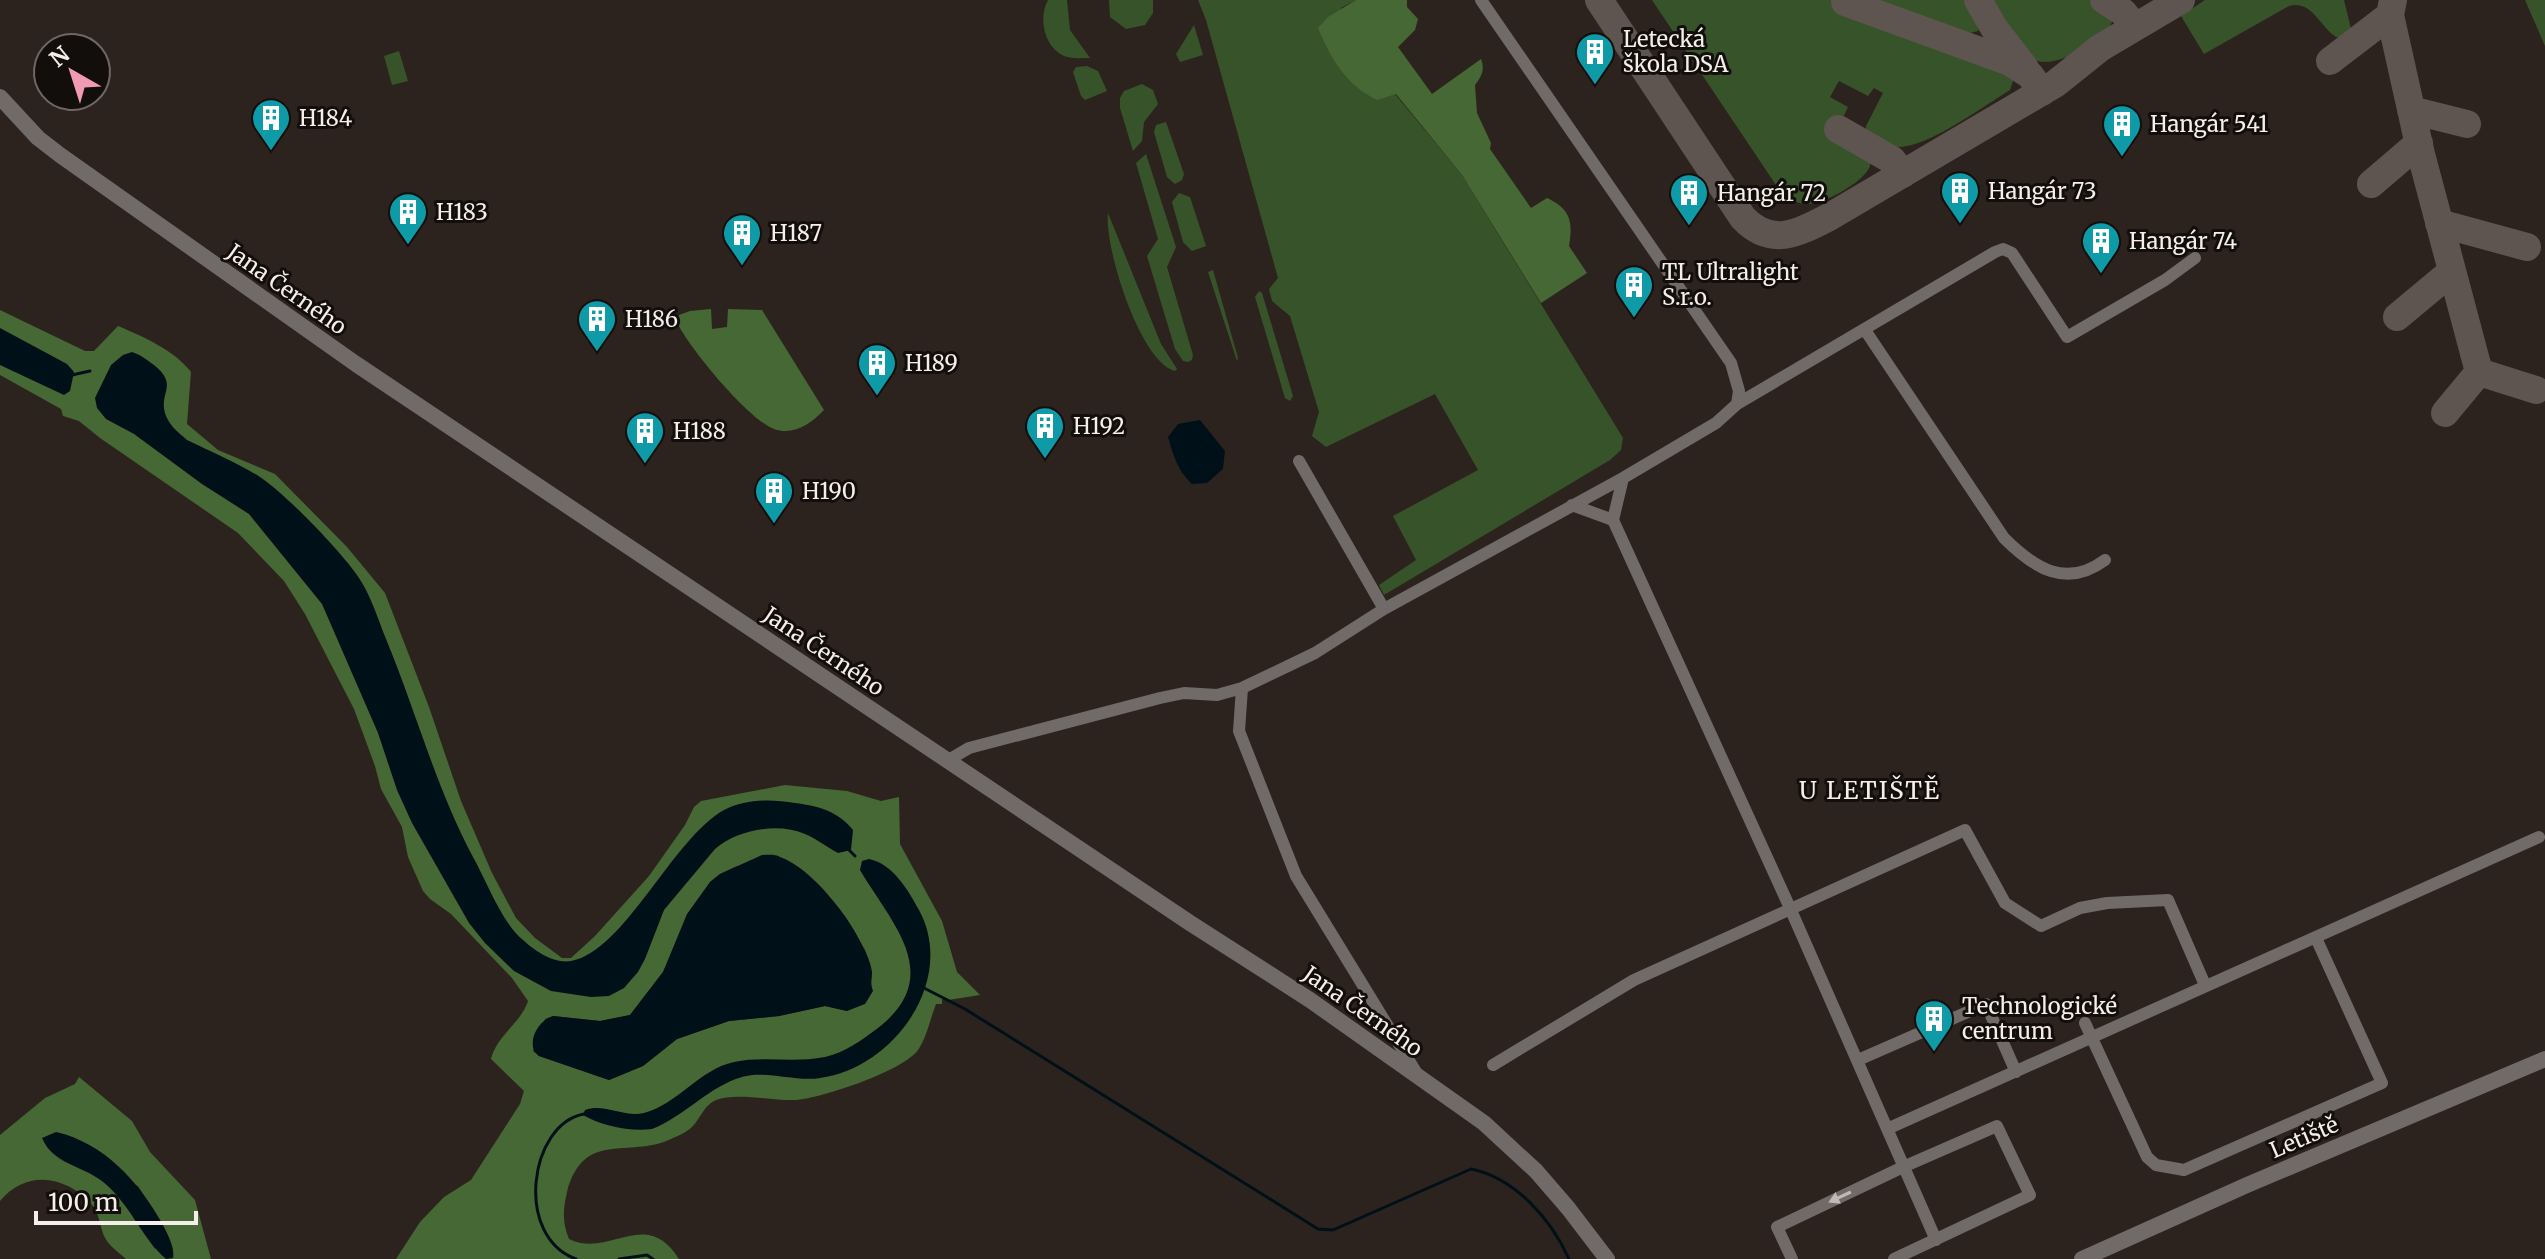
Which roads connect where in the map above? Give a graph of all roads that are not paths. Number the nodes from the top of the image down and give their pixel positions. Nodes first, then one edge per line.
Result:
1 (1481, 0) edge
2 (0, 97) edge
3 (2195, 258) dead end
4 (1865, 330) junction
5 (1737, 404) junction
6 (1299, 461) dead end
7 (1623, 478) junction
8 (1572, 505) junction
9 (1613, 520) junction
10 (2105, 560) dead end
11 (1384, 609) junction
12 (1242, 688) junction
13 (947, 761) junction
14 (2539, 837) dead end
15 (1790, 908) junction
16 (2316, 938) junction
17 (2205, 985) junction
18 (2085, 1023) dead end
19 (2091, 1038) junction
20 (2545, 1059) edge
21 (1858, 1060) junction
22 (1493, 1065) dead end
23 (2016, 1072) junction
24 (1418, 1075) junction
25 (1887, 1129) junction
26 (1903, 1167) junction
27 (1936, 1240) junction
28 (1607, 1259) edge
29 (1792, 1259) edge
30 (1894, 1259) edge
31 (2082, 1259) edge

1 - 5 street
2 - 13 street, Jana Černého
3 - 4 street
4 - 5 street
4 - 10 street
5 - 7 street
6 - 11 street
7 - 8 street
7 - 9 street
8 - 9 street
8 - 11 street
9 - 15 street
11 - 12 street
12 - 13 street
12 - 24 street
13 - 24 street, Jana Černého
14 - 16 street
15 - 17 street
15 - 21 street
15 - 22 street
16 - 17 street
16 - 19 street
17 - 19 street
18 - 19 street
19 - 23 street
20 - 31 street, Letiště
21 - 23 street
21 - 25 street
23 - 25 street
24 - 28 street, Jana Černého
25 - 26 street
26 - 27 street
26 - 27 street
26 -> 29 street
27 - 30 street

